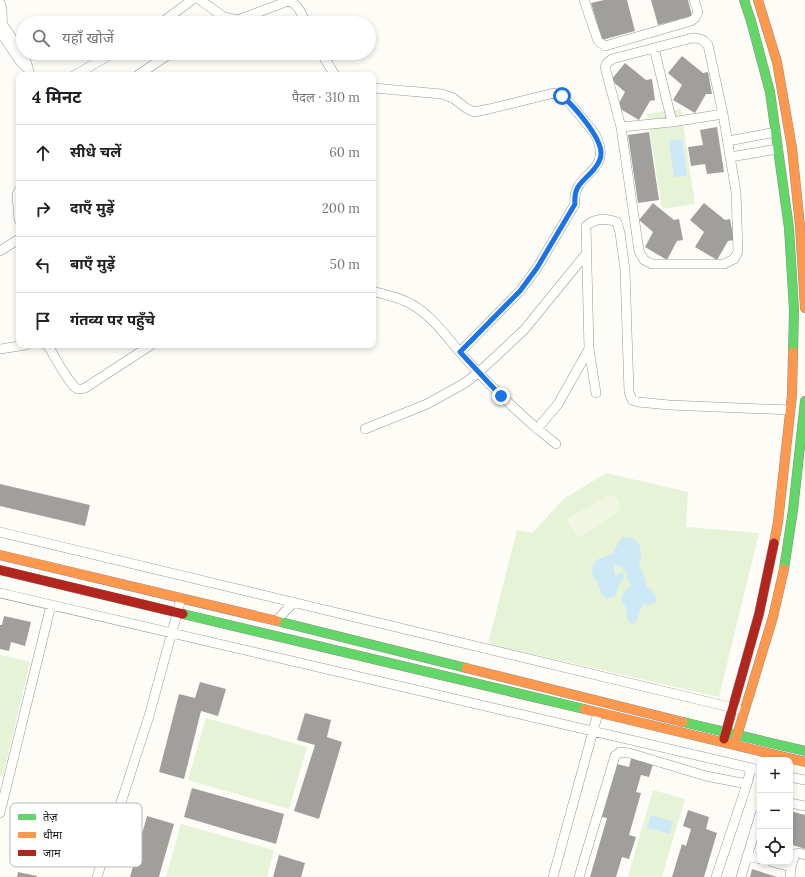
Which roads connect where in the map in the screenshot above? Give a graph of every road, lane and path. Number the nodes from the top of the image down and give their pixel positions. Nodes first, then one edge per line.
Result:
1 (192, 0) edge
2 (200, 0) edge
3 (584, 0) edge
4 (694, 0) edge
5 (744, 0) edge
6 (758, 0) edge
7 (0, 3) edge
8 (170, 16) edge
9 (223, 16) edge
10 (249, 16) edge
11 (302, 16) edge
12 (0, 32) edge
13 (16, 44) edge
14 (654, 48) junction
15 (16, 55) edge
16 (19, 60) edge
17 (26, 60) edge
18 (101, 60) edge
19 (160, 60) edge
20 (324, 60) edge
21 (29, 72) edge
22 (80, 72) edge
23 (142, 72) edge
24 (333, 72) edge
25 (376, 88) edge
26 (723, 114) junction
27 (672, 122) junction
28 (621, 127) junction
29 (776, 132) junction
30 (728, 141) junction
31 (778, 149) junction
32 (730, 158) junction
33 (16, 242) edge
34 (0, 252) edge
35 (586, 254) junction
36 (376, 292) edge
37 (805, 308) edge
38 (16, 347) edge
39 (50, 348) edge
40 (146, 348) edge
41 (0, 349) edge
42 (589, 349) junction
43 (460, 352) junction
44 (479, 372) junction
45 (596, 393) dead end
46 (805, 401) edge
47 (790, 410) junction
48 (365, 429) dead end
49 (537, 429) junction
50 (556, 444) dead end
51 (0, 532) edge
52 (0, 554) edge
53 (0, 570) edge
54 (0, 593) edge
55 (181, 599) junction
56 (51, 605) junction
57 (289, 606) junction
58 (178, 613) junction
59 (276, 621) junction
60 (172, 634) junction
61 (732, 708) junction
62 (745, 711) junction
63 (598, 713) junction
64 (594, 731) junction
65 (726, 732) junction
66 (737, 734) junction
67 (723, 742) junction
68 (734, 745) junction
69 (805, 751) edge
70 (693, 754) junction
71 (805, 762) edge
72 (756, 769) edge
73 (688, 771) junction
74 (793, 778) edge
75 (805, 780) edge
76 (747, 784) junction
77 (121, 803) edge
78 (793, 804) edge
79 (805, 806) edge
80 (0, 813) edge
81 (757, 824) edge
82 (805, 855) edge
83 (748, 856) junction
84 (757, 858) edge
85 (783, 865) edge
86 (100, 867) edge
87 (791, 867) junction
88 (97, 877) edge
89 (553, 877) edge
90 (579, 877) edge
91 (716, 877) edge
92 (741, 877) edge
93 (790, 877) edge

1 - 8 street
2 - 9 street
3 - 4 street
5 - 29 street
6 - 37 street
7 - 13 street
10 - 11 street
12 - 15 street
14 - 26 street
14 - 27 street
14 - 28 street
16 - 21 street
17 - 21 street
18 - 22 street
19 - 23 street
20 - 24 street
25 - 43 street
26 - 27 street
26 - 30 street
27 - 28 street
28 - 32 street
29 - 30 street
29 - 31 street
30 - 32 street
31 - 32 street
31 - 47 street
33 - 34 street
35 - 42 street
35 - 44 street
35 - 47 street
36 - 43 street
38 - 41 street
39 - 40 street
42 - 45 street
42 - 49 street
43 - 44 street
44 - 48 street
44 - 49 street
46 - 62 street
47 - 61 street
49 - 50 street
51 - 57 street
52 - 55 street
53 - 58 street
54 - 56 street
55 - 58 street
55 - 59 street
56 - 60 street
56 - 80 street
57 - 59 street
57 - 61 street
58 - 60 street
58 - 63 street
59 - 65 street
60 - 64 street
60 - 77 street
61 - 62 street
61 - 65 street
62 - 66 street
63 - 64 street
63 - 67 street
64 - 70 street
64 - 89 street
65 - 66 street
65 - 67 street
66 - 68 street
66 - 69 street
67 - 68 street
68 - 71 street
70 - 72 street
70 - 73 street
72 - 76 street
73 - 76 street
73 - 90 street
74 - 75 street
76 - 91 street
78 - 79 street
81 - 83 street
82 - 87 street
83 - 84 street
83 - 92 street
85 - 87 street
86 - 88 street
87 - 93 street

